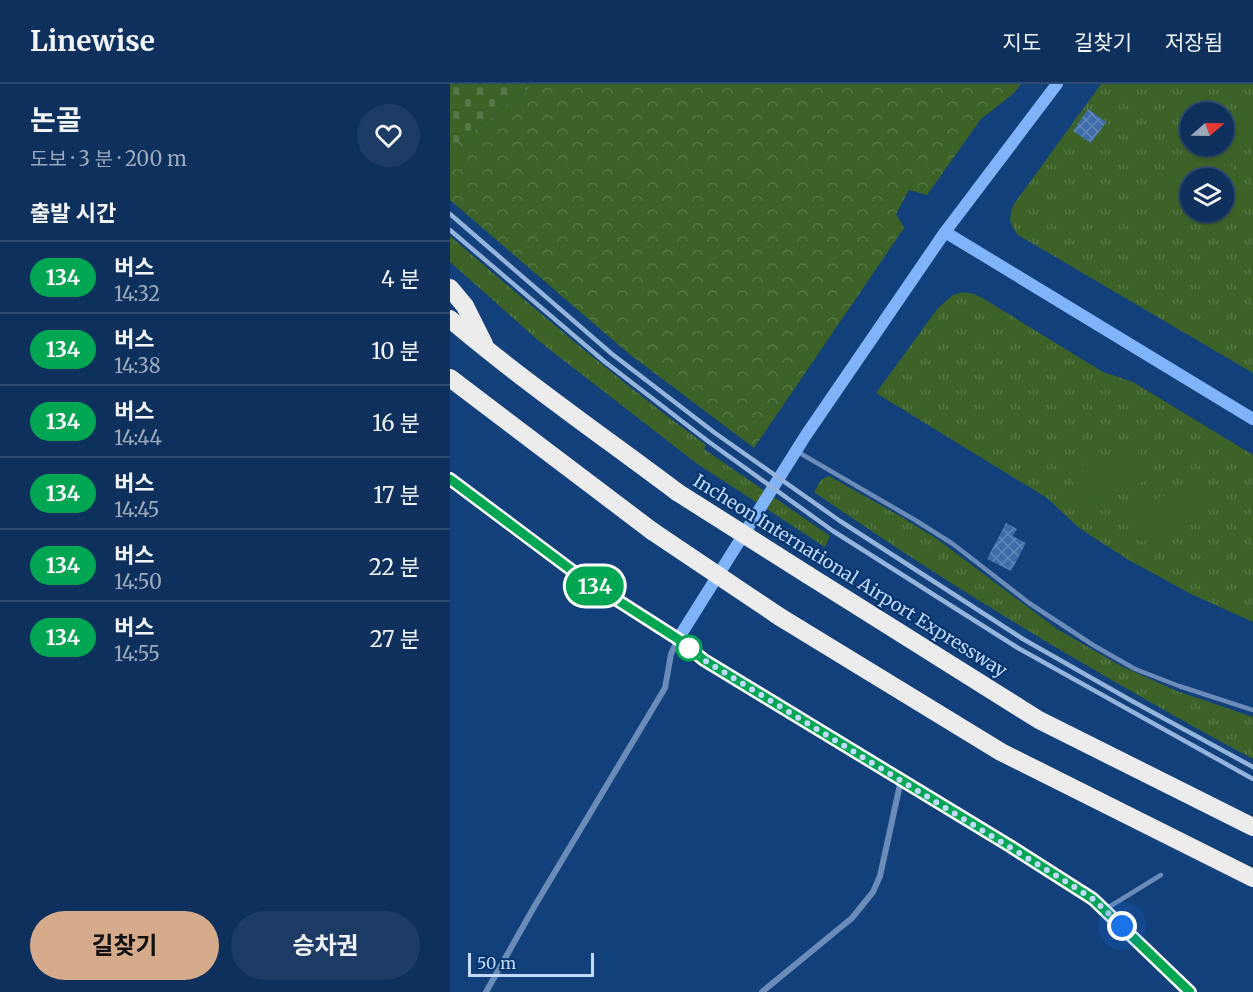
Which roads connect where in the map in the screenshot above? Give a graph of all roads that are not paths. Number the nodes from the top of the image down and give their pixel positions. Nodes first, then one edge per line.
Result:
1 (1057, 84) edge
2 (945, 232) junction
3 (450, 288) edge
4 (450, 319) edge
5 (487, 351) junction
6 (450, 378) edge
7 (1253, 419) edge
8 (796, 451) junction
9 (450, 479) edge
10 (678, 639) junction
11 (1253, 710) edge
12 (901, 780) junction
13 (1253, 827) edge
14 (1161, 875) dead end
15 (1253, 878) edge
16 (1104, 910) junction
17 (486, 992) edge
18 (762, 992) edge
19 (1190, 992) edge

1 - 2 street
2 - 7 street
2 - 8 street
3 - 5 highway
4 - 5 highway, Incheon International Airport Expressway
5 - 13 highway, Incheon International Airport Expressway, bridge
6 - 15 highway, bridge
8 - 10 street
8 - 11 lane
9 - 10 street
10 - 12 street
10 - 17 street
12 - 16 street
12 - 18 street
14 - 16 lane
16 - 19 street

